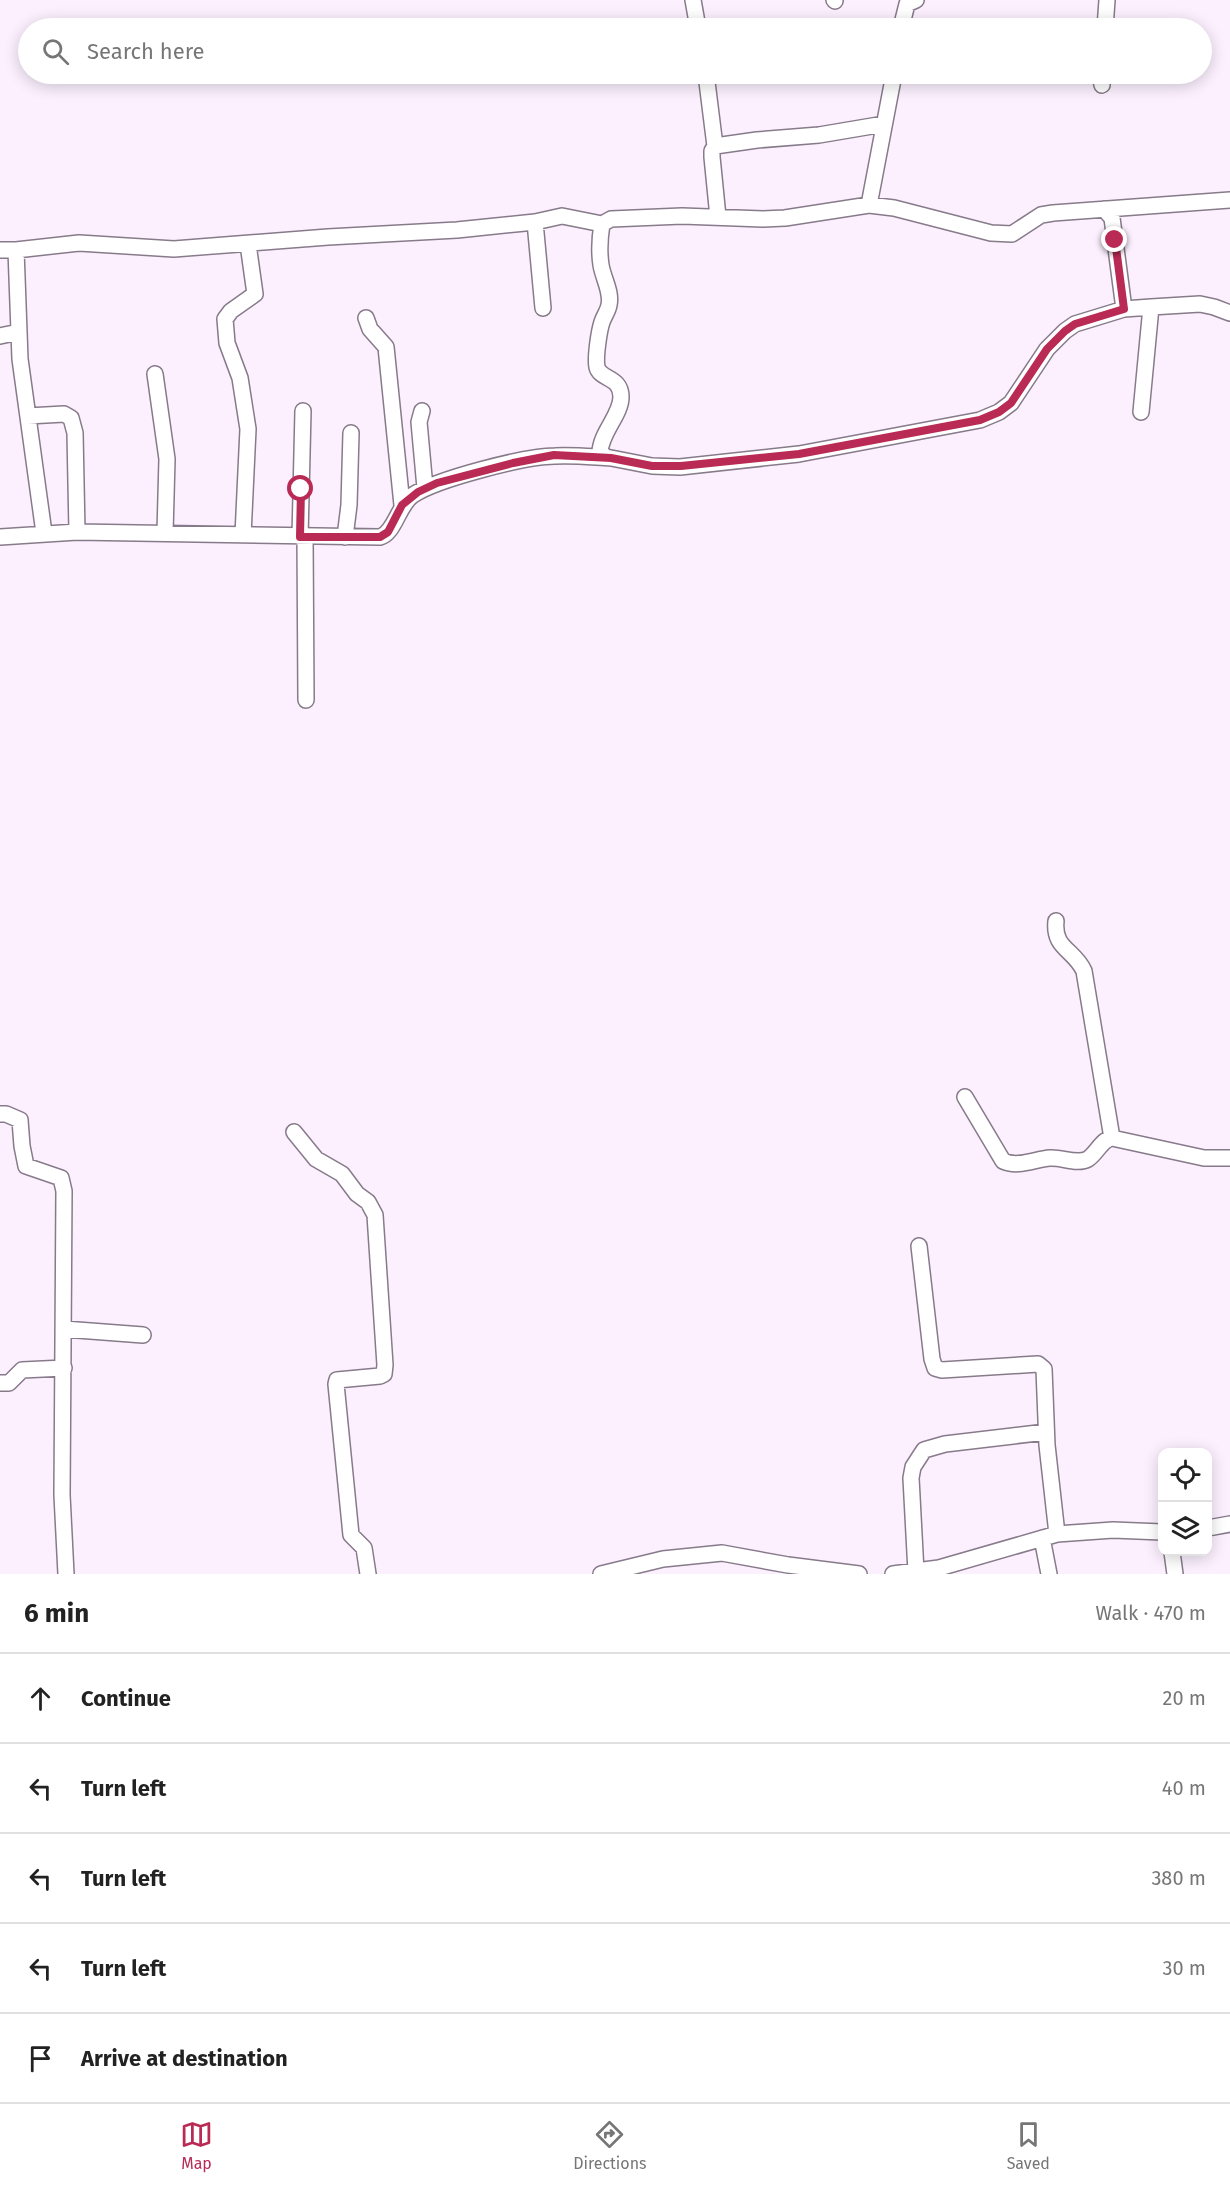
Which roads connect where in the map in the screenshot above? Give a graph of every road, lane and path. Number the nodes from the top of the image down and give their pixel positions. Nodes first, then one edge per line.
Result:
1 (693, 0) edge
2 (916, 0) edge
3 (1107, 0) edge
4 (696, 18) edge
5 (904, 18) edge
6 (1106, 18) edge
7 (707, 84) edge
8 (892, 84) edge
9 (884, 124) junction
10 (715, 146) junction
11 (1230, 200) edge
12 (869, 205) junction
13 (1104, 209) junction
14 (718, 217) junction
15 (535, 222) junction
16 (602, 224) junction
17 (248, 244) junction
18 (0, 250) edge
19 (16, 250) junction
20 (1151, 307) junction
21 (543, 308) dead end
22 (1124, 309) junction
23 (1230, 313) edge
24 (366, 318) dead end
25 (19, 332) junction
26 (0, 336) edge
27 (155, 374) dead end
28 (303, 411) dead end
29 (422, 411) dead end
30 (1141, 412) dead end
31 (28, 416) junction
32 (351, 433) dead end
33 (611, 458) junction
34 (425, 489) junction
35 (402, 505) junction
36 (77, 532) junction
37 (44, 533) junction
38 (165, 533) junction
39 (243, 535) junction
40 (0, 537) edge
41 (302, 537) junction
42 (345, 537) junction
43 (306, 700) dead end
44 (1056, 921) dead end
45 (965, 1097) dead end
46 (0, 1114) edge
47 (294, 1132) dead end
48 (1112, 1138) junction
49 (1230, 1158) edge
50 (919, 1246) dead end
51 (64, 1329) junction
52 (143, 1335) dead end
53 (64, 1368) junction
54 (0, 1383) edge
55 (1046, 1432) junction
56 (1230, 1524) edge
57 (1212, 1527) edge
58 (1158, 1532) edge
59 (1057, 1534) junction
60 (1042, 1538) junction
61 (1173, 1556) edge
62 (768, 1567) edge
63 (939, 1571) edge
64 (916, 1572) junction
65 (66, 1574) edge
66 (368, 1574) edge
67 (601, 1574) edge
68 (859, 1574) edge
69 (893, 1574) edge
70 (1049, 1574) edge
71 (1175, 1574) edge

1 - 4 street
2 - 5 street
3 - 6 street
7 - 10 street
8 - 9 street
9 - 10 street
9 - 12 street
10 - 14 street
11 - 13 street
12 - 13 street
12 - 14 street
13 - 22 street
14 - 16 street
15 - 16 street
15 - 17 street
15 - 21 street
16 - 33 street
17 - 19 street
17 - 39 street
18 - 19 street
19 - 25 street
20 - 22 street
20 - 23 street
20 - 30 street
22 - 33 street
24 - 35 street
25 - 26 street
25 - 31 street
27 - 38 street
28 - 41 street
29 - 34 street
31 - 36 street
31 - 37 street
32 - 42 street
33 - 34 street
34 - 35 street
35 - 42 street
36 - 37 street
36 - 38 street
37 - 40 street
38 - 39 street
39 - 41 street
41 - 42 street
41 - 43 street
44 - 48 street
45 - 48 street
46 - 51 street
47 - 66 street
48 - 49 street
50 - 55 street
51 - 52 street
51 - 53 street
53 - 54 street
53 - 65 street
55 - 59 street
55 - 64 street
56 - 57 street
58 - 59 street
59 - 60 street
60 - 63 street
60 - 70 street
61 - 71 street
62 - 67 street
62 - 68 street
63 - 64 street
64 - 69 street

